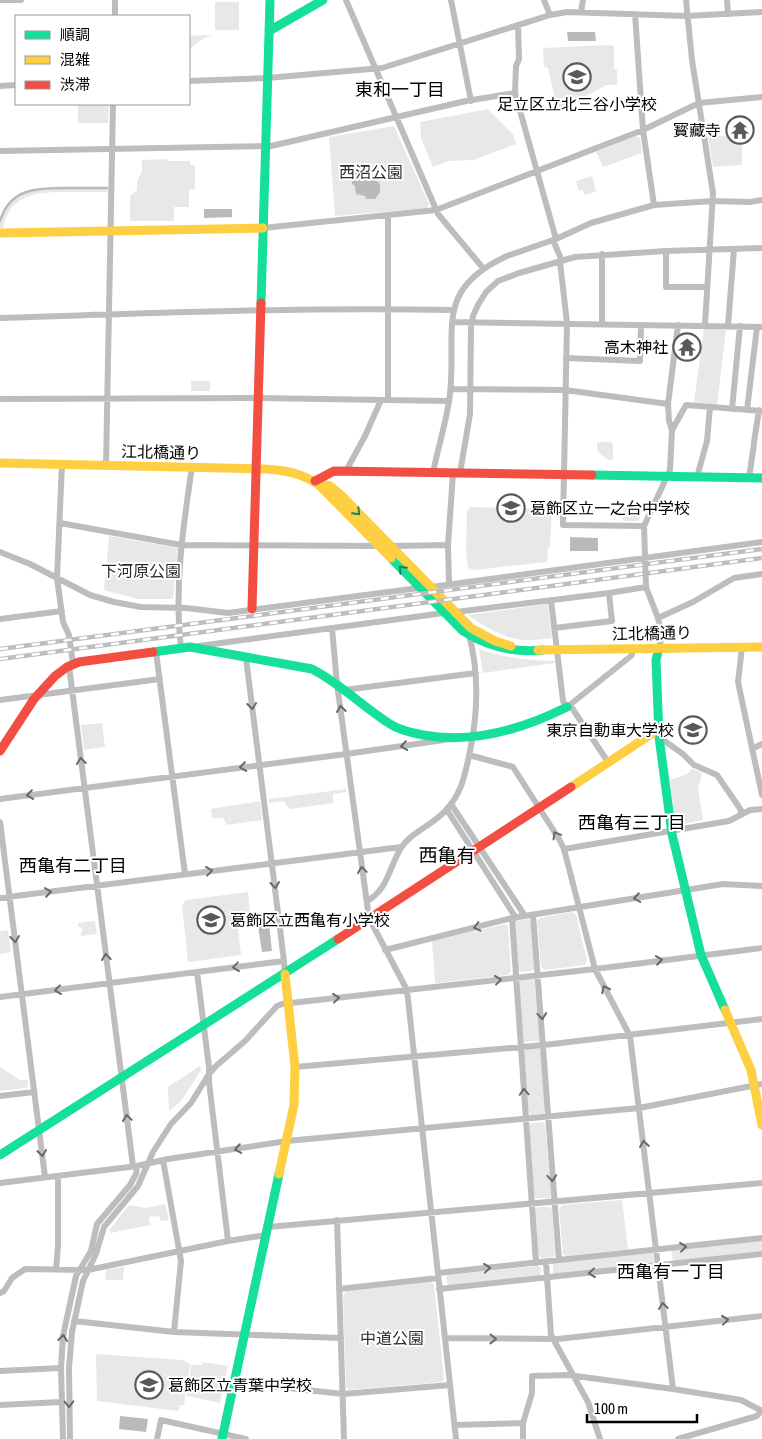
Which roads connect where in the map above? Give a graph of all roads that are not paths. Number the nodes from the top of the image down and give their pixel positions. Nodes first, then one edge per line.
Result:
1 (0, 0) edge
2 (20, 0) edge
3 (115, 0) edge
4 (270, 0) edge
5 (323, 0) edge
6 (346, 0) edge
7 (451, 0) edge
8 (544, 0) edge
9 (583, 0) edge
10 (686, 0) edge
11 (727, 0) edge
12 (581, 12) junction
13 (762, 12) edge
14 (635, 14) junction
15 (728, 14) junction
16 (115, 15) edge
17 (550, 15) junction
18 (686, 16) junction
19 (518, 25) junction
20 (269, 31) junction
21 (460, 42) junction
22 (376, 69) junction
23 (267, 78) junction
24 (190, 81) edge
25 (15, 85) edge
26 (0, 86) edge
27 (515, 93) junction
28 (762, 97) edge
29 (472, 101) junction
30 (699, 103) junction
31 (113, 105) edge
32 (397, 117) junction
33 (642, 130) junction
34 (265, 146) junction
35 (112, 149) junction
36 (0, 151) edge
37 (536, 171) junction
38 (762, 200) edge
39 (713, 201) junction
40 (654, 204) junction
41 (436, 210) junction
42 (388, 215) junction
43 (263, 228) junction
44 (110, 231) junction
45 (0, 233) edge
46 (554, 239) junction
47 (762, 248) edge
48 (710, 249) junction
49 (734, 249) junction
50 (666, 250) junction
51 (602, 254) junction
52 (561, 262) junction
53 (483, 268) junction
54 (707, 287) junction
55 (389, 309) junction
56 (260, 310) junction
57 (453, 310) junction
58 (108, 315) junction
59 (0, 318) edge
60 (453, 322) junction
61 (472, 322) junction
62 (567, 323) junction
63 (602, 324) junction
64 (641, 325) junction
65 (678, 325) junction
66 (705, 325) junction
67 (728, 326) junction
68 (740, 326) junction
69 (759, 327) edge
70 (566, 358) junction
71 (450, 388) junction
72 (471, 388) junction
73 (565, 390) junction
74 (107, 398) junction
75 (258, 398) junction
76 (0, 399) edge
77 (384, 400) junction
78 (449, 401) junction
79 (668, 404) junction
80 (710, 407) junction
81 (732, 409) junction
82 (747, 410) junction
83 (760, 410) edge
84 (672, 430) junction
85 (0, 463) edge
86 (62, 464) junction
87 (106, 465) junction
88 (192, 467) junction
89 (256, 468) junction
90 (346, 471) junction
91 (433, 472) junction
92 (456, 473) junction
93 (564, 475) junction
94 (667, 476) junction
95 (697, 477) junction
96 (749, 478) junction
97 (762, 478) edge
98 (317, 483) junction
99 (60, 523) junction
100 (644, 526) junction
101 (762, 542) edge
102 (181, 545) junction
103 (448, 545) junction
104 (254, 546) junction
105 (380, 546) junction
106 (392, 546) junction
107 (0, 552) edge
108 (644, 558) junction
109 (762, 574) edge
110 (57, 578) junction
111 (449, 584) junction
112 (431, 587) junction
113 (646, 587) junction
114 (419, 588) junction
115 (609, 593) junction
116 (551, 600) junction
117 (179, 608) junction
118 (252, 609) junction
119 (62, 612) junction
120 (456, 612) junction
121 (444, 613) junction
122 (658, 618) junction
123 (0, 619) edge
124 (332, 628) junction
125 (554, 628) junction
126 (469, 635) junction
127 (742, 647) junction
128 (762, 647) edge
129 (185, 648) junction
130 (634, 648) junction
131 (659, 648) junction
132 (542, 650) junction
133 (557, 650) junction
134 (156, 652) junction
135 (246, 658) junction
136 (71, 665) junction
137 (476, 672) junction
138 (160, 680) junction
139 (341, 687) junction
140 (72, 691) junction
141 (37, 695) junction
142 (0, 700) edge
143 (569, 706) junction
144 (659, 733) junction
145 (473, 736) junction
146 (452, 738) junction
147 (762, 744) edge
148 (752, 749) junction
149 (0, 751) edge
150 (346, 754) junction
151 (469, 756) junction
152 (608, 762) junction
153 (259, 765) junction
154 (172, 777) junction
155 (84, 788) junction
156 (762, 795) edge
157 (0, 799) edge
158 (449, 807) junction
159 (539, 807) junction
160 (762, 810) edge
161 (741, 812) junction
162 (0, 822) edge
163 (671, 830) junction
164 (401, 847) junction
165 (476, 848) junction
166 (564, 849) junction
167 (359, 853) junction
168 (272, 863) junction
169 (185, 874) junction
170 (97, 886) junction
171 (762, 886) edge
172 (685, 890) junction
173 (10, 897) junction
174 (0, 898) edge
175 (366, 901) junction
176 (579, 907) junction
177 (533, 915) junction
178 (524, 916) junction
179 (369, 918) junction
180 (514, 918) junction
181 (762, 948) edge
182 (385, 950) junction
183 (701, 955) junction
184 (284, 961) junction
185 (595, 969) junction
186 (197, 972) junction
187 (284, 974) junction
188 (538, 975) junction
189 (516, 978) junction
190 (110, 983) junction
191 (407, 990) junction
192 (22, 994) junction
193 (0, 997) edge
194 (288, 1003) junction
195 (762, 1020) edge
196 (731, 1023) junction
197 (204, 1026) junction
198 (630, 1036) junction
199 (544, 1045) junction
200 (521, 1046) junction
201 (414, 1056) junction
202 (295, 1067) junction
203 (209, 1074) junction
204 (121, 1078) junction
205 (759, 1085) edge
206 (34, 1092) junction
207 (0, 1096) edge
208 (639, 1108) junction
209 (548, 1118) junction
210 (526, 1120) junction
211 (762, 1125) edge
212 (422, 1129) junction
213 (39, 1130) junction
214 (287, 1141) junction
215 (218, 1152) junction
216 (0, 1155) edge
217 (163, 1160) junction
218 (149, 1163) junction
219 (135, 1166) junction
220 (58, 1176) junction
221 (45, 1177) junction
222 (0, 1184) edge
223 (762, 1184) edge
224 (649, 1193) junction
225 (554, 1202) junction
226 (532, 1203) junction
227 (432, 1212) junction
228 (337, 1220) junction
229 (267, 1231) junction
230 (762, 1238) edge
231 (228, 1241) junction
232 (656, 1250) junction
233 (180, 1252) junction
234 (762, 1254) edge
235 (559, 1260) junction
236 (546, 1262) junction
237 (536, 1263) junction
238 (658, 1266) junction
239 (56, 1270) junction
240 (88, 1270) junction
241 (79, 1271) junction
242 (438, 1276) junction
243 (548, 1278) junction
244 (339, 1289) junction
245 (439, 1289) junction
246 (0, 1293) edge
247 (762, 1316) edge
248 (74, 1321) junction
249 (666, 1327) junction
250 (174, 1332) junction
251 (245, 1335) junction
252 (341, 1338) junction
253 (445, 1338) junction
254 (553, 1339) junction
255 (61, 1368) junction
256 (0, 1371) edge
257 (574, 1376) junction
258 (235, 1382) junction
259 (450, 1385) junction
260 (674, 1389) junction
261 (343, 1394) junction
262 (61, 1402) junction
263 (0, 1405) edge
264 (762, 1411) edge
265 (523, 1423) junction
266 (455, 1425) junction
267 (222, 1436) edge
268 (62, 1439) edge
269 (70, 1439) edge
270 (157, 1439) edge
271 (246, 1439) edge
272 (344, 1439) edge
273 (456, 1439) edge
274 (523, 1439) edge
275 (600, 1439) edge
276 (678, 1439) edge

1 - 2 street
3 - 16 street
4 - 20 street
5 - 20 street
6 - 22 street
7 - 21 street
8 - 17 street
9 - 12 street
10 - 18 street
11 - 15 street
12 - 14 street
12 - 17 street
13 - 15 street
14 - 18 street
14 - 33 street
15 - 18 street
17 - 19 street
18 - 30 street
19 - 21 street
19 - 27 street
20 - 23 street
21 - 22 street
21 - 29 street
22 - 23 street
22 - 32 street
23 - 24 street
23 - 34 street
25 - 26 street
27 - 29 street
27 - 37 street
28 - 30 street
29 - 32 street
30 - 33 street
30 - 39 street
31 - 35 street
32 - 34 street
32 - 41 street
33 - 37 street
33 - 40 street
34 - 35 street
34 - 43 street
35 - 36 street
35 - 44 street
37 - 41 street
37 - 46 street
38 - 39 street
39 - 40 street
39 - 48 street
40 - 46 street
41 - 42 street
41 - 53 street
42 - 43 street
42 - 55 street
43 - 44 street
43 - 56 street
44 - 45 street
44 - 58 street
46 - 52 street
46 - 53 street
47 - 49 street
48 - 49 street
48 - 50 street
48 - 54 street
49 - 67 street
50 - 51 street
50 - 54 street
51 - 52 street
51 - 63 street
52 - 61 street
52 - 62 street
53 - 57 street
54 - 66 street
55 - 56 street
55 - 57 street
55 - 77 street
56 - 58 street
56 - 75 street
57 - 60 street
58 - 59 street
58 - 74 street
60 - 61 street
60 - 71 street
61 - 62 street
61 - 72 street
62 - 63 street
62 - 70 street
63 - 64 street
64 - 65 street
64 - 70 street
65 - 66 street
65 - 79 street
66 - 67 street
67 - 68 street
68 - 69 street
68 - 81 street
69 - 82 street
70 - 73 street
71 - 72 street
71 - 78 street
72 - 73 street
72 - 92 street
73 - 79 street
73 - 93 street
74 - 75 street
74 - 76 street
74 - 87 street
75 - 77 street
75 - 89 street
77 - 78 street
77 - 90 street
78 - 91 street
79 - 84 street
80 - 81 street
80 - 84 street
80 - 95 street
81 - 82 street
82 - 83 street
83 - 96 street
84 - 94 street
85 - 86 street, 江北橋通り
86 - 87 street, 江北橋通り
86 - 99 street
87 - 88 street, 江北橋通り
88 - 89 street, 江北橋通り
88 - 102 street
89 - 98 street, 江北橋通り
89 - 104 street
90 - 91 street
90 - 98 street
91 - 92 street
92 - 93 street
92 - 103 street
93 - 94 street
93 - 100 street
94 - 95 street
94 - 100 street
95 - 96 street
96 - 97 street
98 - 105 street, 江北橋通り
98 -> 106 street, 江北橋通り
99 - 102 street
99 - 110 street
100 - 108 street
101 - 108 street
102 - 104 street
102 - 117 street
103 - 106 street
103 - 111 street
104 - 105 street
104 - 118 street
114 -> 105 street, 江北橋通り
106 - 112 street, 江北橋通り
107 - 110 street
108 - 111 street
108 - 113 street
109 - 122 street
110 - 117 street
110 - 119 street
111 - 112 street
112 - 120 street, 江北橋通り
113 - 115 street
113 - 122 street
114 - 118 street
114 - 121 street, 江北橋通り
115 - 116 street
115 - 125 street
116 - 120 street
116 - 125 street
117 - 118 street
117 - 129 street
119 - 123 street
119 - 136 street
120 - 132 street, 江北橋通り
121 - 124 street
121 - 126 street, 江北橋通り
122 - 131 street
124 - 129 street
124 - 139 street
125 - 133 street
126 - 132 street, 江北橋通り
126 - 137 street
127 - 128 street, 江北橋通り
127 - 131 street, 江北橋通り
127 - 148 street
129 - 134 street
129 - 135 street
130 - 131 street, 江北橋通り
130 - 133 street, 江北橋通り
130 - 143 street
131 - 144 street
132 - 133 street, 江北橋通り
133 - 143 street
134 - 136 street
134 - 138 street
135 - 139 street
135 -> 153 street
136 - 140 street
136 - 141 street
137 - 139 street
137 - 145 street
138 - 140 street
138 - 154 street
139 - 146 street
150 -> 139 street
140 - 141 street
155 -> 140 street
141 - 142 street
141 - 149 street
143 - 145 street
143 - 152 street
144 - 152 street
144 - 161 street
144 - 163 street
145 - 146 street
145 - 151 street
146 -> 150 street
147 - 148 street
148 - 156 street
150 - 153 street
150 - 167 street
151 - 158 street
151 - 159 street
152 - 159 street
153 -> 154 street
153 - 168 street
154 - 155 street
154 - 169 street
155 -> 157 street
155 - 170 street
158 - 164 street
158 - 165 street
159 - 165 street
166 -> 159 street
160 - 161 street
161 - 163 street
162 - 173 street
163 - 166 street
163 - 172 street
164 - 167 street
164 - 175 street
165 - 178 street
165 - 179 street
165 - 180 street
166 - 176 street
167 - 168 street
175 -> 167 street
169 -> 168 street
168 -> 184 street
169 - 170 street
173 -> 170 street
190 -> 170 street
171 - 172 street
172 -> 176 street
172 - 183 street
173 - 174 street
173 -> 192 street
175 - 179 street
176 - 177 street
176 - 185 street
177 - 178 street
177 - 188 street
178 - 180 street
179 - 182 street
179 - 187 street
180 -> 182 street
180 - 189 street
181 - 183 street
182 - 191 street
185 -> 183 street
183 - 196 street
184 -> 186 street
184 - 187 street
185 - 188 street
198 -> 185 street
186 - 190 street
186 - 197 street
187 - 194 street
187 - 197 street
188 - 189 street
188 -> 199 street
191 -> 189 street
189 - 200 street
190 -> 192 street
190 - 204 street
194 -> 191 street
191 - 201 street
192 - 193 street
192 - 206 street
194 - 202 street
194 - 203 street
195 - 196 street
196 - 198 street
196 - 205 street
197 - 203 street
197 - 204 street
198 - 199 street
198 - 208 street
199 - 200 street
199 - 209 street
200 - 201 street
210 -> 200 street
201 - 202 street
201 - 212 street
202 - 214 street
203 - 215 street
203 - 218 street
204 - 213 street
219 -> 204 street
205 - 208 street
205 - 211 street
206 - 207 street
206 - 213 street
208 - 209 street
224 -> 208 street
209 - 210 street
209 -> 225 street
210 - 212 street
210 - 226 street
212 - 214 street
212 - 227 street
213 - 216 street
213 -> 221 street
214 -> 215 street
214 - 229 street
215 - 217 street
215 - 231 street
217 - 218 street
217 - 233 street
218 - 219 street
218 - 240 street
219 - 220 street
219 - 241 street
220 - 221 street
220 - 239 street
221 - 222 street
223 - 224 street
224 - 225 street
224 - 232 street
225 - 226 street
225 - 235 street
226 - 227 street
226 - 237 street
227 - 228 street
227 - 242 street
228 - 229 street
228 - 244 street
229 - 231 street
229 - 251 street
232 -> 230 street
231 - 233 street
232 - 235 street
232 - 238 street
233 - 240 street
233 - 250 street
234 - 238 street
235 - 236 street
236 - 237 street
236 - 243 street
242 -> 237 street
238 -> 243 street
249 -> 238 street
239 - 241 street
239 - 246 street
240 - 241 street
240 - 248 street
255 -> 241 street
242 - 244 street
242 - 245 street
243 - 245 street
243 - 254 street
244 - 252 street
245 - 253 street
249 -> 247 street
248 - 250 street
248 -> 269 street
249 - 254 street
249 - 260 street
250 - 251 street
251 - 252 street
251 - 258 street
252 - 261 street
253 -> 254 street
253 - 259 street
254 - 257 street
255 - 256 street
255 - 262 street
257 - 260 street
257 - 265 street
257 - 275 street
258 - 261 street
258 - 267 street
259 - 261 street
259 - 266 street
260 - 264 street
261 - 272 street
262 - 263 street
262 - 268 street
264 - 276 street
265 - 266 street
265 - 274 street
266 - 273 street
267 - 270 street
267 - 271 street

